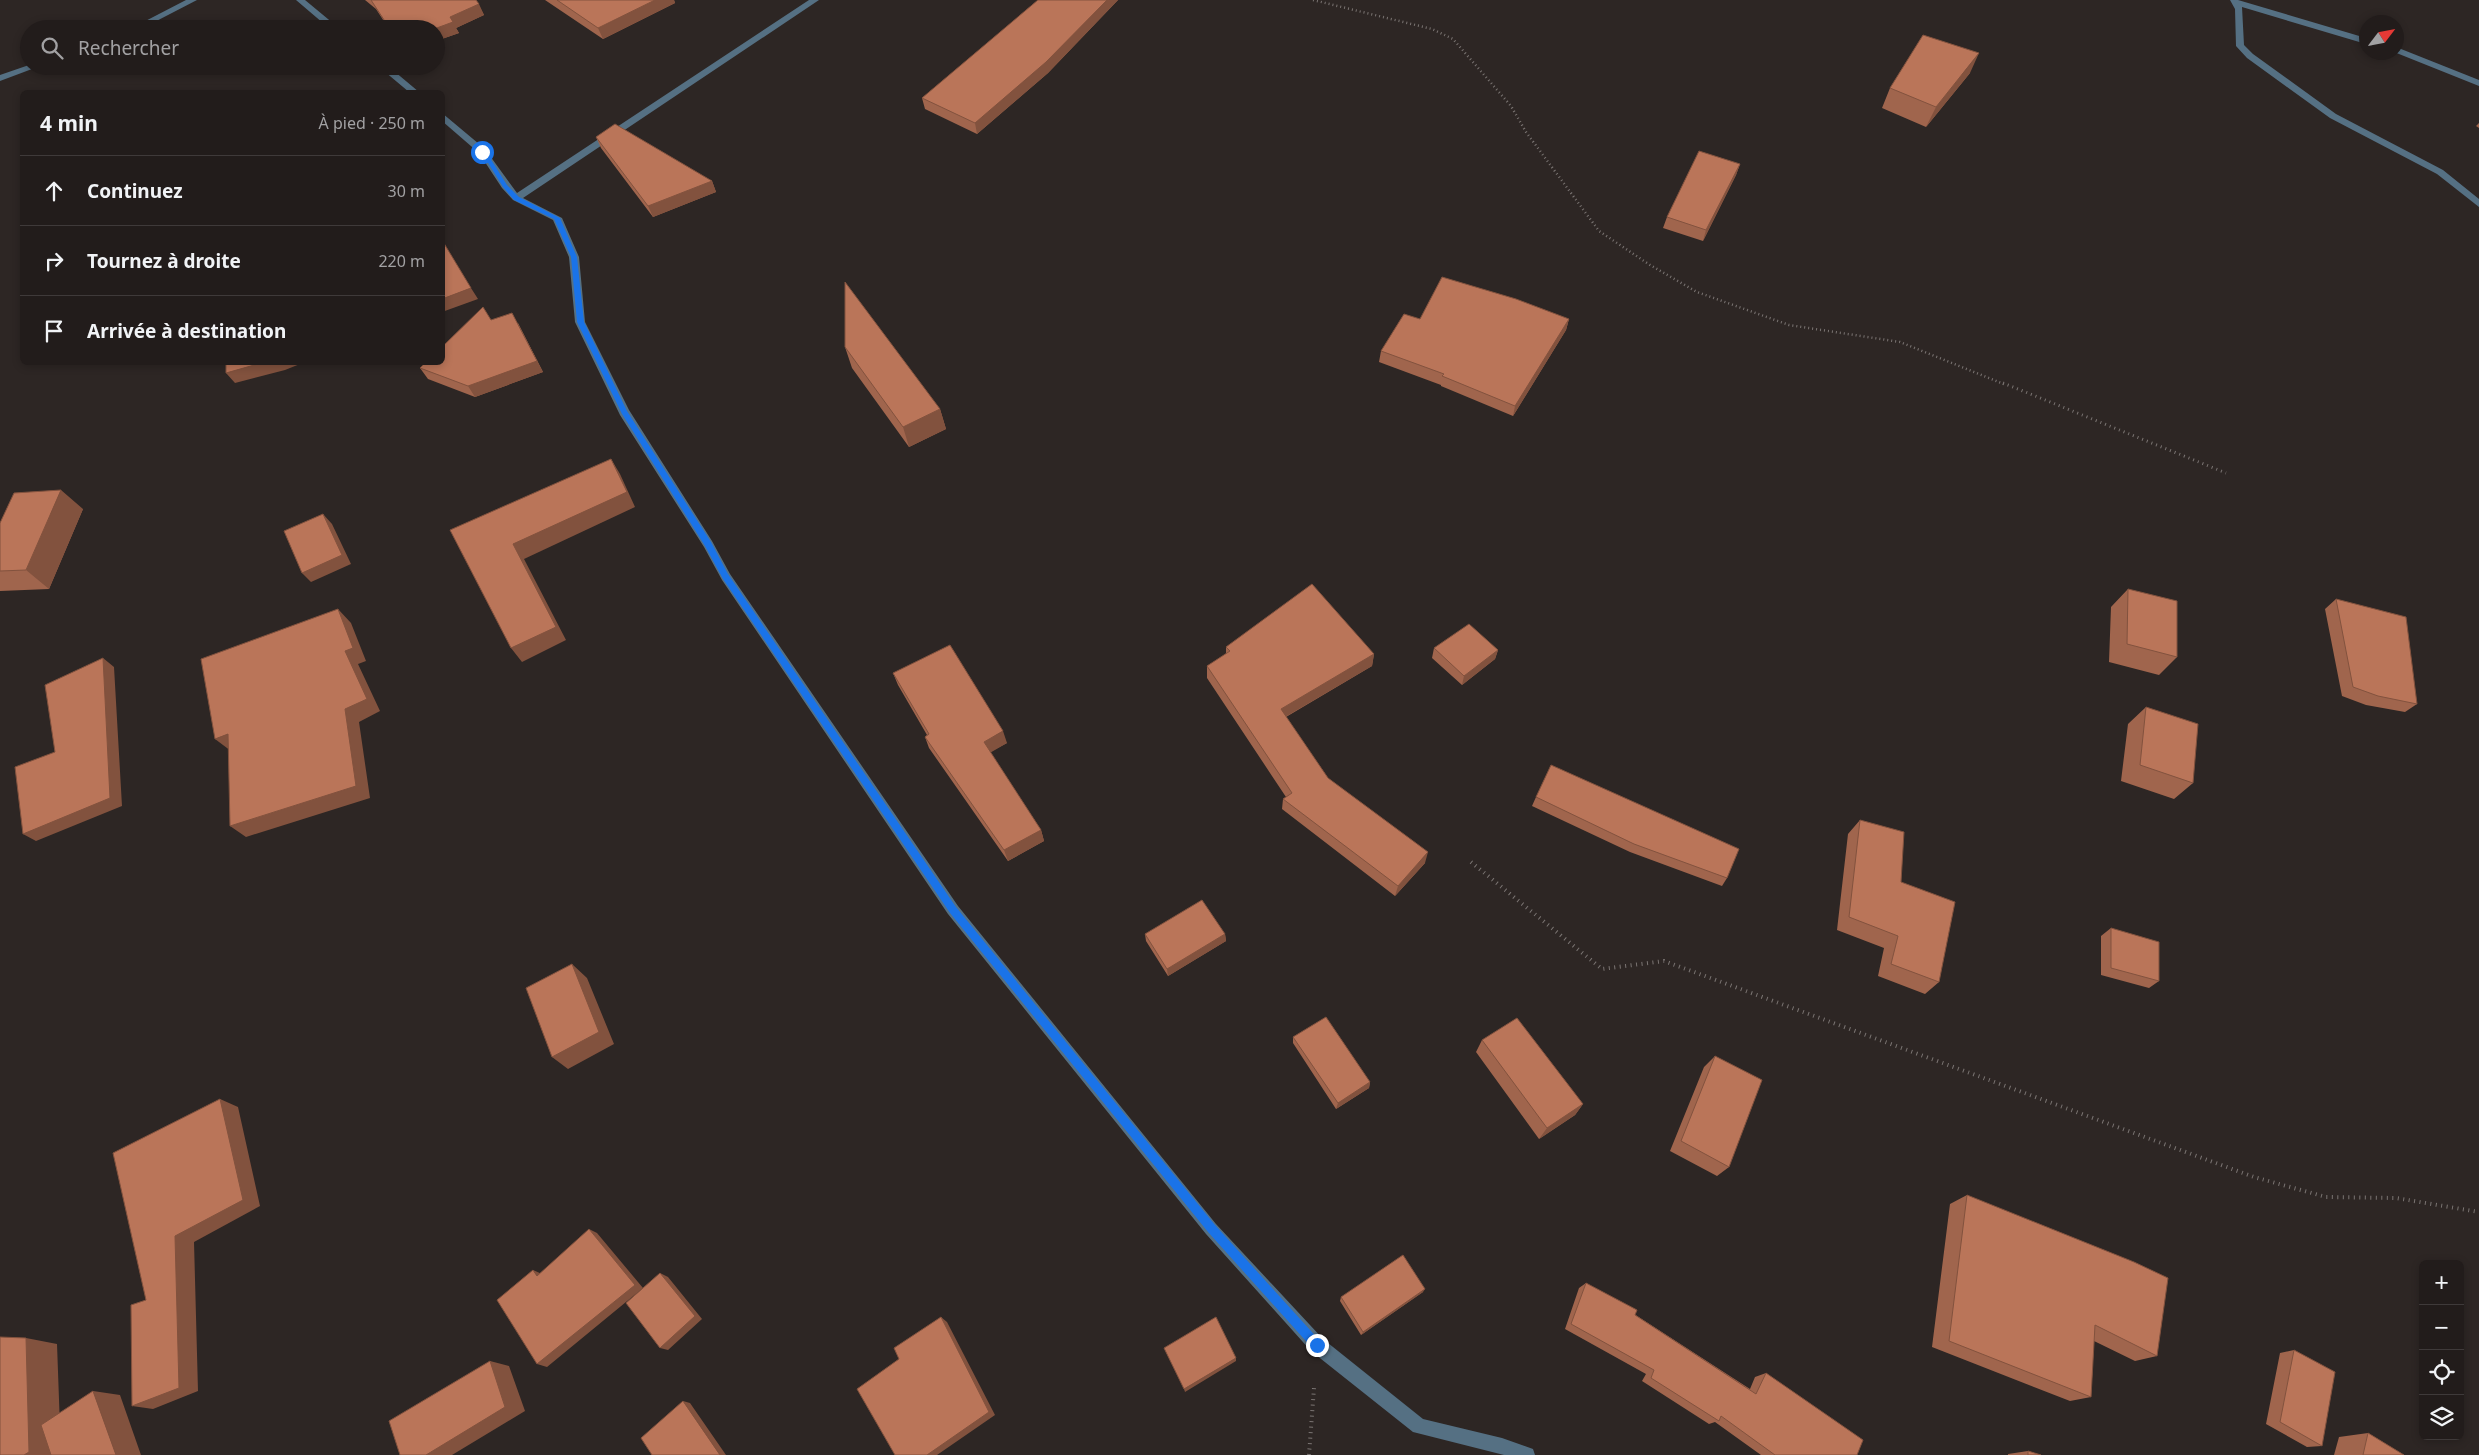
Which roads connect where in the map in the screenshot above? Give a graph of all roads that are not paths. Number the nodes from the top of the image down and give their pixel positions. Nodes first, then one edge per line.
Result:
1 (193, 0) edge
2 (300, 0) edge
3 (814, 0) edge
4 (2236, 2) edge
5 (152, 20) edge
6 (325, 20) edge
7 (2359, 39) edge
8 (2404, 53) edge
9 (20, 71) edge
10 (393, 75) edge
11 (0, 78) edge
12 (2479, 83) edge
13 (412, 90) edge
14 (445, 119) edge
15 (516, 198) junction
16 (2479, 204) edge
17 (1527, 1455) edge

1 - 5 street
2 - 6 street
3 - 15 street
4 - 7 street
4 - 16 street
8 - 12 street
9 - 11 street
10 - 13 street
14 - 15 street
15 - 17 street

